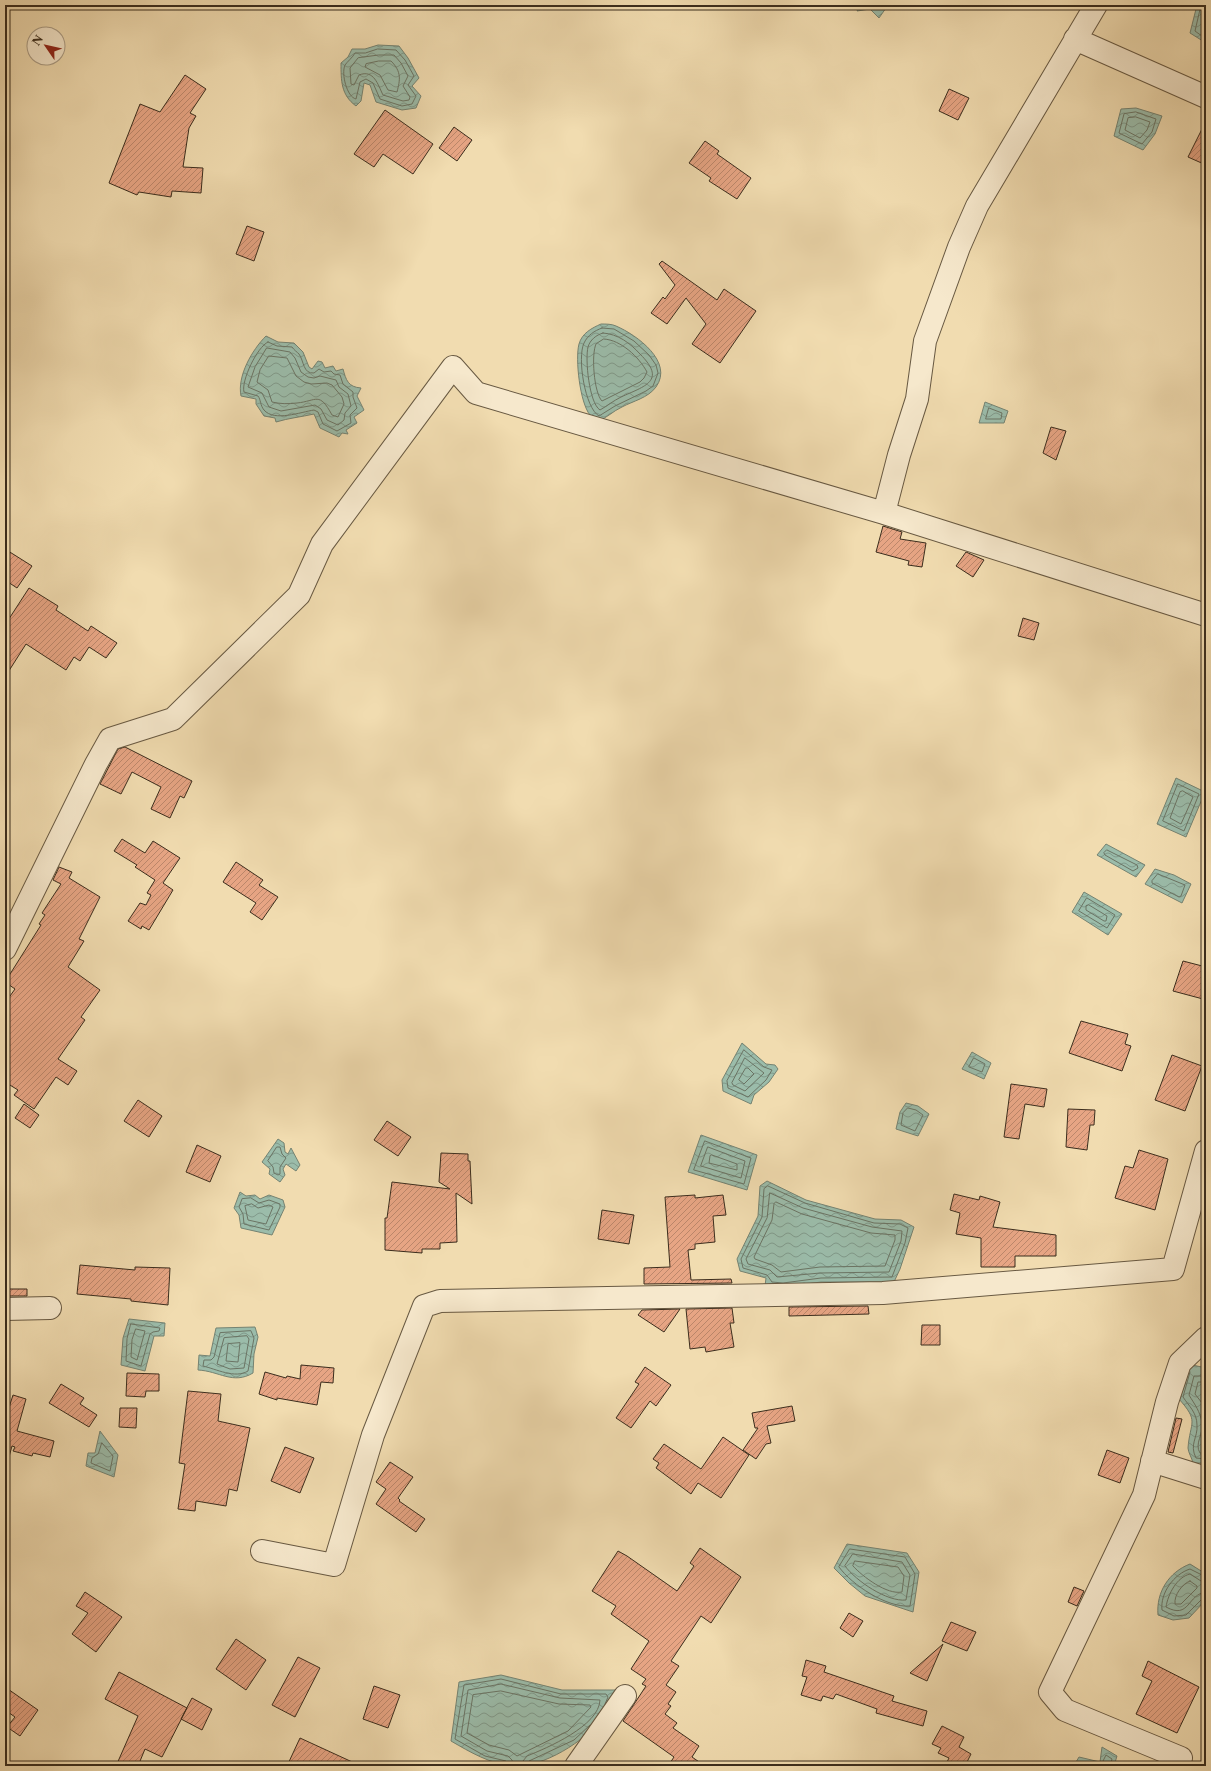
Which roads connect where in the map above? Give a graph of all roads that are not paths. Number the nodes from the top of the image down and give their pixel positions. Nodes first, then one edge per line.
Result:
1 (1096, 5) edge
2 (1075, 39) junction
3 (1206, 97) edge
4 (884, 513) junction
5 (1206, 616) edge
6 (5, 949) edge
7 (1206, 1151) edge
8 (50, 1308) dead end
9 (5, 1309) edge
10 (1206, 1338) edge
11 (1152, 1461) junction
12 (1206, 1478) edge
13 (262, 1551) dead end
14 (625, 1696) dead end
15 (1181, 1758) dead end
16 (576, 1766) edge

1 - 2 street
2 - 3 street
2 - 4 street
4 - 5 street
4 - 6 street
7 - 13 street
8 - 9 street
10 - 11 street
11 - 12 street
11 - 15 street
14 - 16 street

